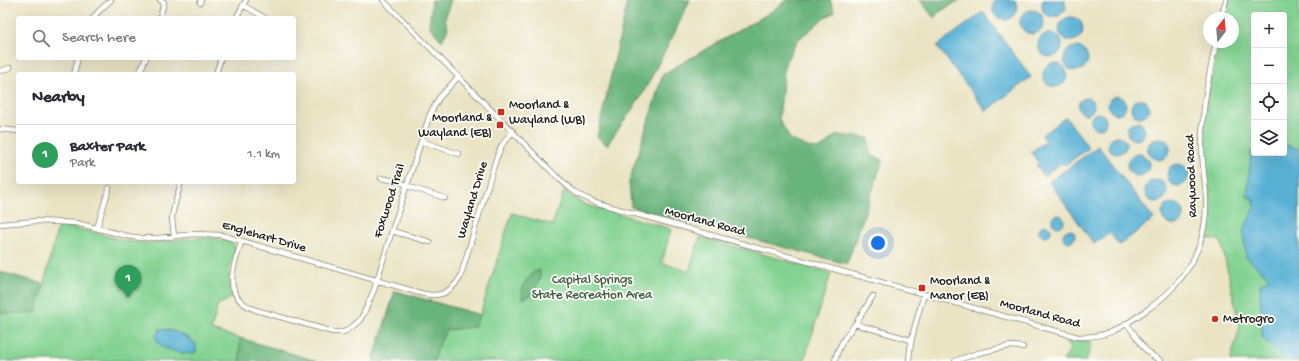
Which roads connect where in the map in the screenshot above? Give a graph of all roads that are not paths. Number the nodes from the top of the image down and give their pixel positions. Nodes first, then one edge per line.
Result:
1 (111, 0) edge
2 (160, 0) edge
3 (246, 0) edge
4 (384, 0) edge
5 (1226, 0) edge
6 (243, 5) junction
7 (1223, 12) edge
8 (95, 16) edge
9 (160, 16) edge
10 (237, 16) edge
11 (261, 16) edge
12 (1215, 48) edge
13 (78, 60) edge
14 (145, 60) edge
15 (220, 60) edge
16 (10, 68) dead end
17 (0, 71) edge
18 (74, 72) edge
19 (140, 72) edge
20 (217, 72) edge
21 (459, 76) junction
22 (0, 129) edge
23 (16, 131) edge
24 (513, 131) junction
25 (421, 141) junction
26 (459, 154) dead end
27 (381, 178) dead end
28 (180, 184) edge
29 (407, 186) junction
30 (109, 188) dead end
31 (445, 198) dead end
32 (0, 224) edge
33 (97, 228) junction
34 (392, 231) junction
35 (174, 236) junction
36 (242, 241) junction
37 (430, 242) dead end
38 (460, 278) joint
39 (376, 281) junction
40 (924, 294) junction
41 (873, 296) dead end
42 (855, 324) junction
43 (1126, 324) junction
44 (1094, 337) joint
45 (911, 340) junction
46 (1023, 347) dead end
47 (835, 361) edge
48 (909, 361) edge
49 (955, 361) edge
50 (1161, 361) edge

1 - 8 street
2 - 9 street
3 - 6 street
4 - 21 street, Moorland Road
5 - 7 street
6 - 10 street
6 - 11 street
12 - 43 street, Raywood Road
13 - 18 street
14 - 19 street
15 - 20 street
16 - 17 street
21 - 24 street, Moorland Road
21 - 25 street, Foxwood Trail
22 - 23 street
24 - 38 street, Wayland Drive
24 - 40 street, Moorland Road
25 - 26 street
25 - 29 street, Foxwood Trail
27 - 29 street
28 - 35 street
29 - 31 street
29 - 34 street, Foxwood Trail
30 - 33 street
32 - 33 street, Englehart Drive
33 - 35 street, Englehart Drive
34 - 37 street
34 - 39 street, Foxwood Trail
35 - 36 street, Englehart Drive
36 - 39 street, Englehart Drive
36 - 39 street, Foxwood Trail
38 - 39 street, Englehart Drive
40 - 44 street, Moorland Road
40 - 45 street
41 - 42 street
42 - 45 street
42 - 47 street
43 - 44 street, Raywood Road
43 - 50 street
45 - 48 street
46 - 49 street

